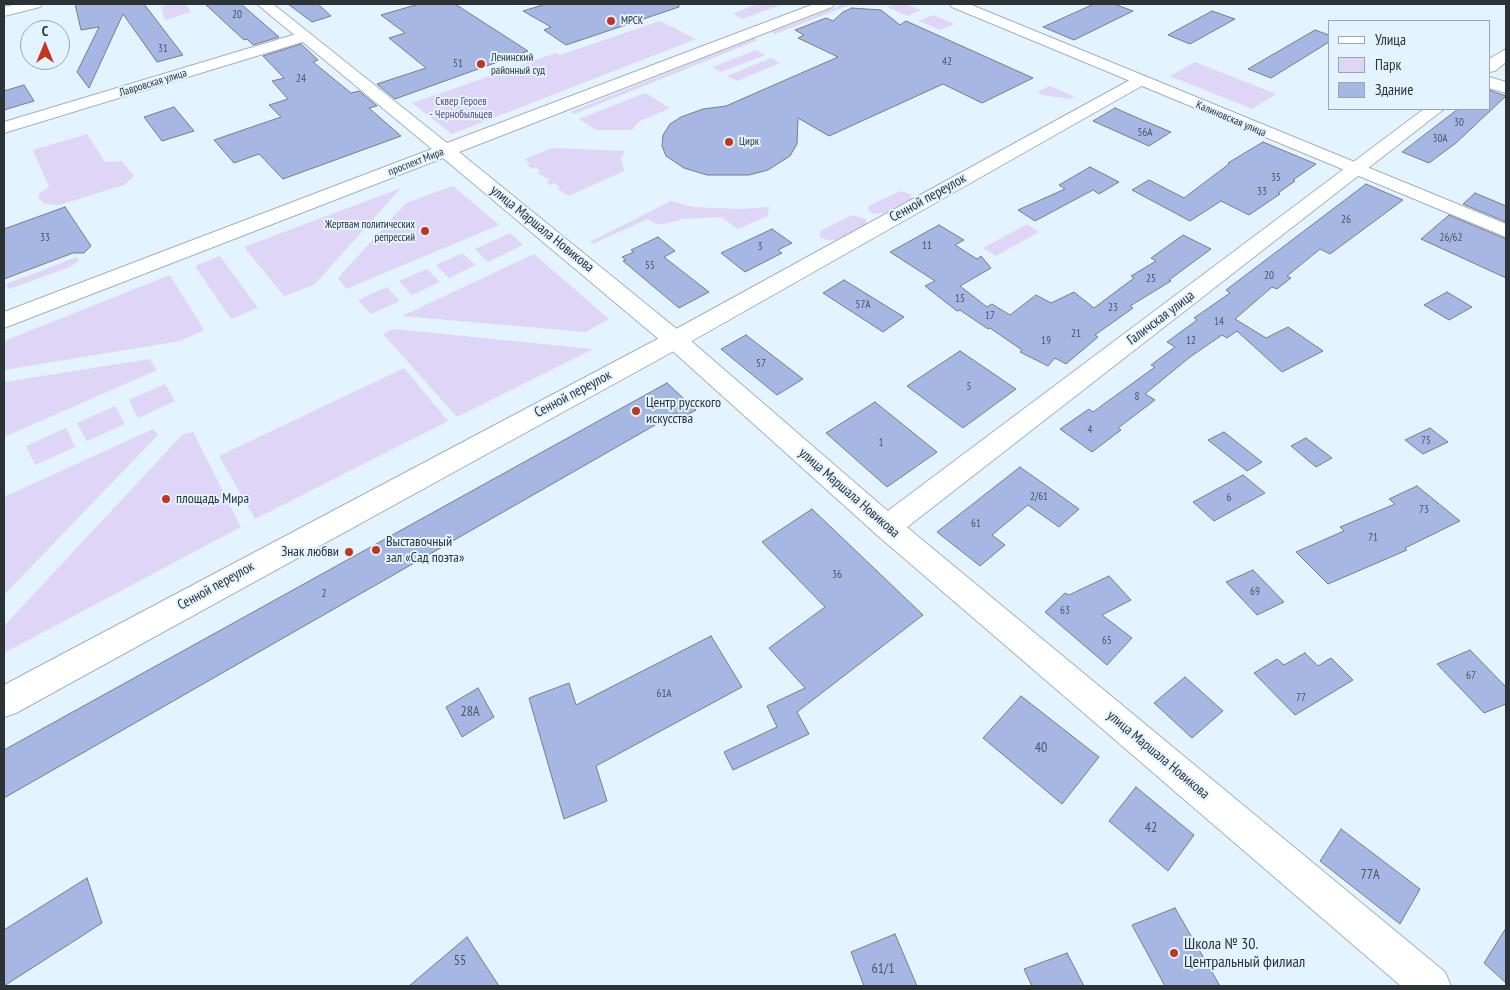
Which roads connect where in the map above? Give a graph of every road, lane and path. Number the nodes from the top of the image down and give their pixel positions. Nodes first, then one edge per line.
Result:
1 (35, 4) edge
2 (264, 4) edge
3 (827, 4) edge
4 (957, 4) edge
5 (4, 12) edge
6 (303, 37) junction
7 (1506, 54) edge
8 (1490, 67) edge
9 (1139, 80) junction
10 (1490, 82) edge
11 (1506, 88) edge
12 (1434, 110) edge
13 (4, 128) edge
14 (1388, 143) junction
15 (1292, 144) junction
16 (445, 151) junction
17 (1356, 170) junction
18 (1506, 231) edge
19 (4, 320) edge
20 (675, 340) junction
21 (887, 527) junction
22 (4, 702) edge
23 (1431, 986) edge

1 - 5 main road
2 - 6 main road, улица Маршала Новикова
3 - 16 main road, проспект Мира
4 - 9 main road, Калиновская улица
6 - 13 main road, Лавровская улица
6 - 16 main road, улица Маршала Новикова
7 - 8 main road
9 - 15 main road, Калиновская улица
9 - 20 main road, Сенной переулок
10 - 11 main road
12 - 14 main road, Галичская улица
14 - 15 main road
14 - 17 main road, Галичская улица
15 - 17 main road, Калиновская улица
16 - 19 main road, проспект Мира
16 - 20 main road, улица Маршала Новикова
17 - 18 main road, Калиновская улица
17 - 21 main road, Галичская улица
20 - 21 main road, улица Маршала Новикова
20 - 22 main road, Сенной переулок
21 - 23 main road, улица Маршала Новикова

